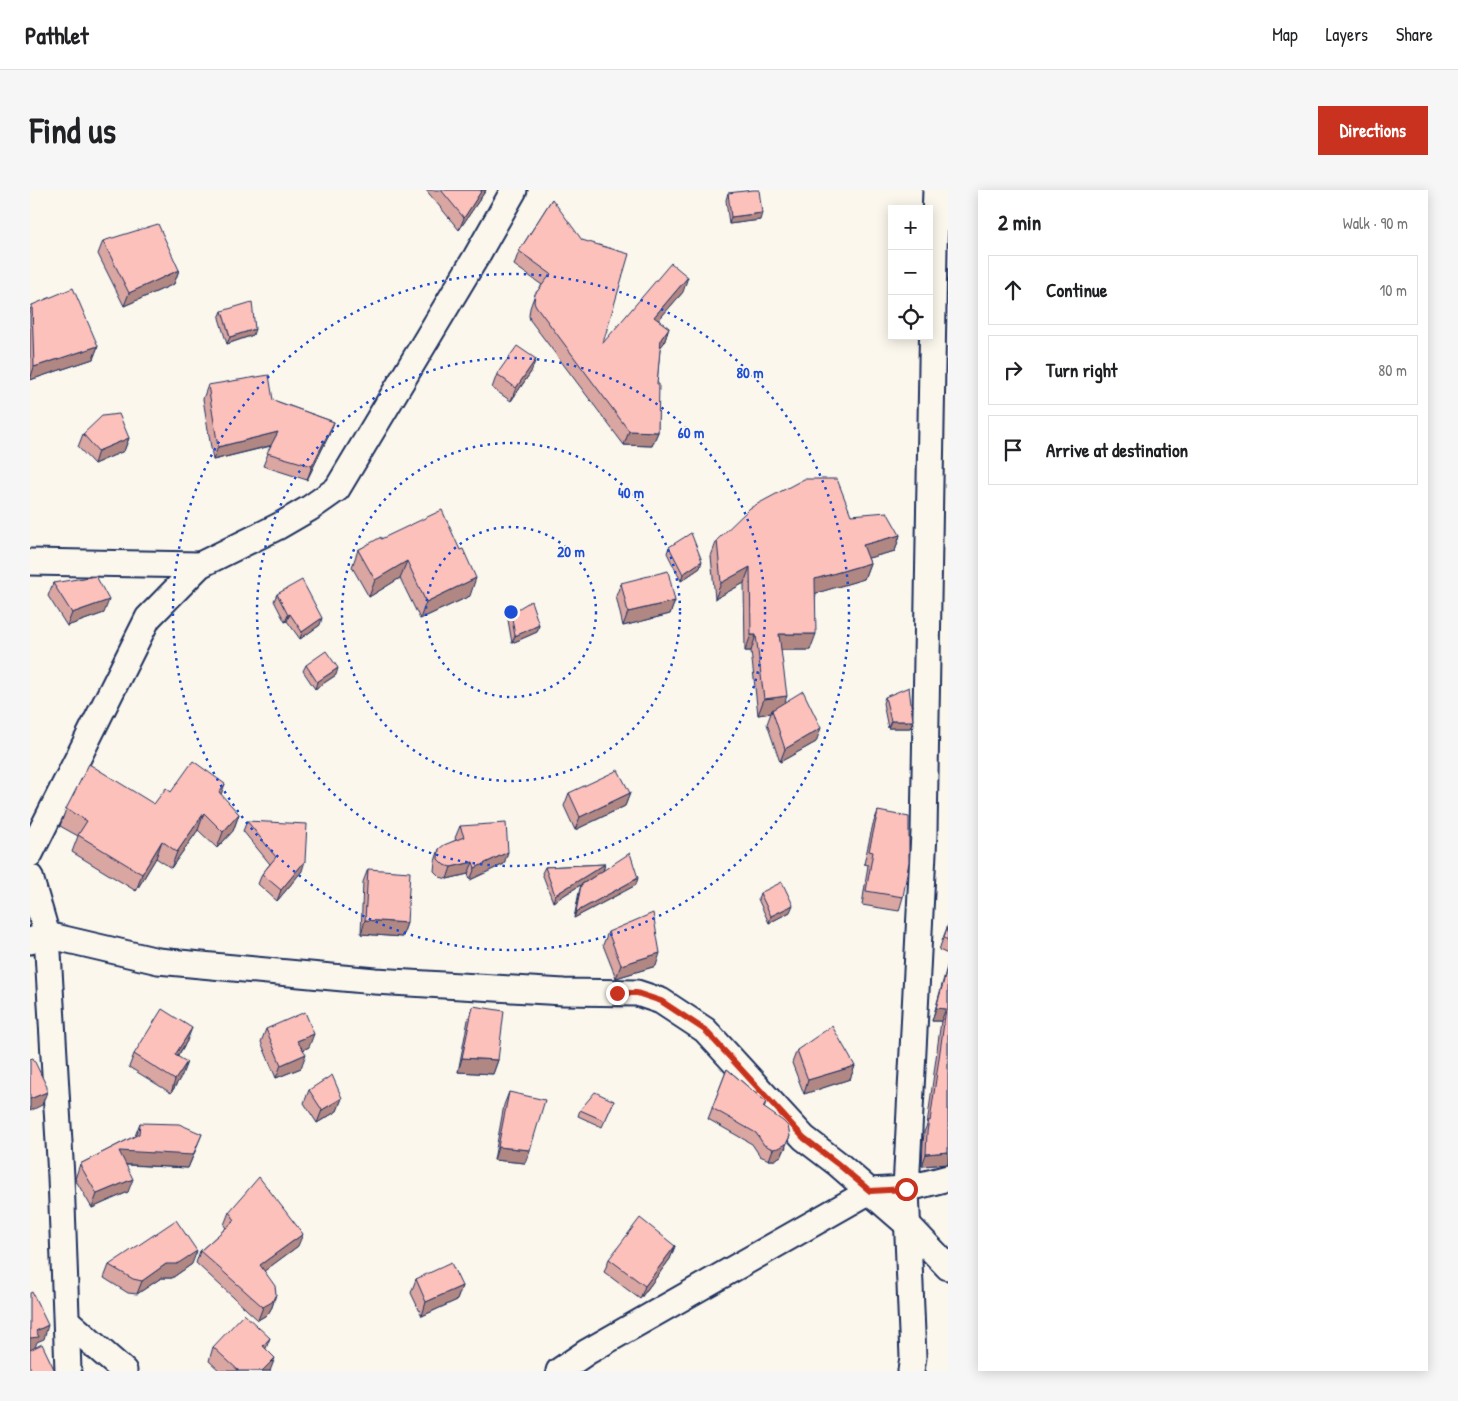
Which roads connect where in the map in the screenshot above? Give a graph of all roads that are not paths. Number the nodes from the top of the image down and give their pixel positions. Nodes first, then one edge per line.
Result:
1 (514, 190) edge
2 (936, 190) edge
3 (30, 562) edge
4 (200, 565) junction
5 (30, 854) edge
6 (30, 878) edge
7 (39, 938) edge
8 (948, 1178) edge
9 (906, 1189) junction
10 (870, 1191) junction
11 (907, 1224) junction
12 (948, 1267) edge
13 (67, 1320) junction
14 (914, 1366) edge
15 (68, 1371) edge
16 (124, 1371) edge
17 (559, 1371) edge

1 - 4 street
2 - 9 street
3 - 4 street
4 - 5 street
6 - 7 street
7 - 10 street
7 - 13 street
8 - 9 street
9 - 10 street
9 - 11 street
10 - 11 street
10 - 17 street
11 - 12 street
11 - 14 street
13 - 15 street
13 - 16 street

